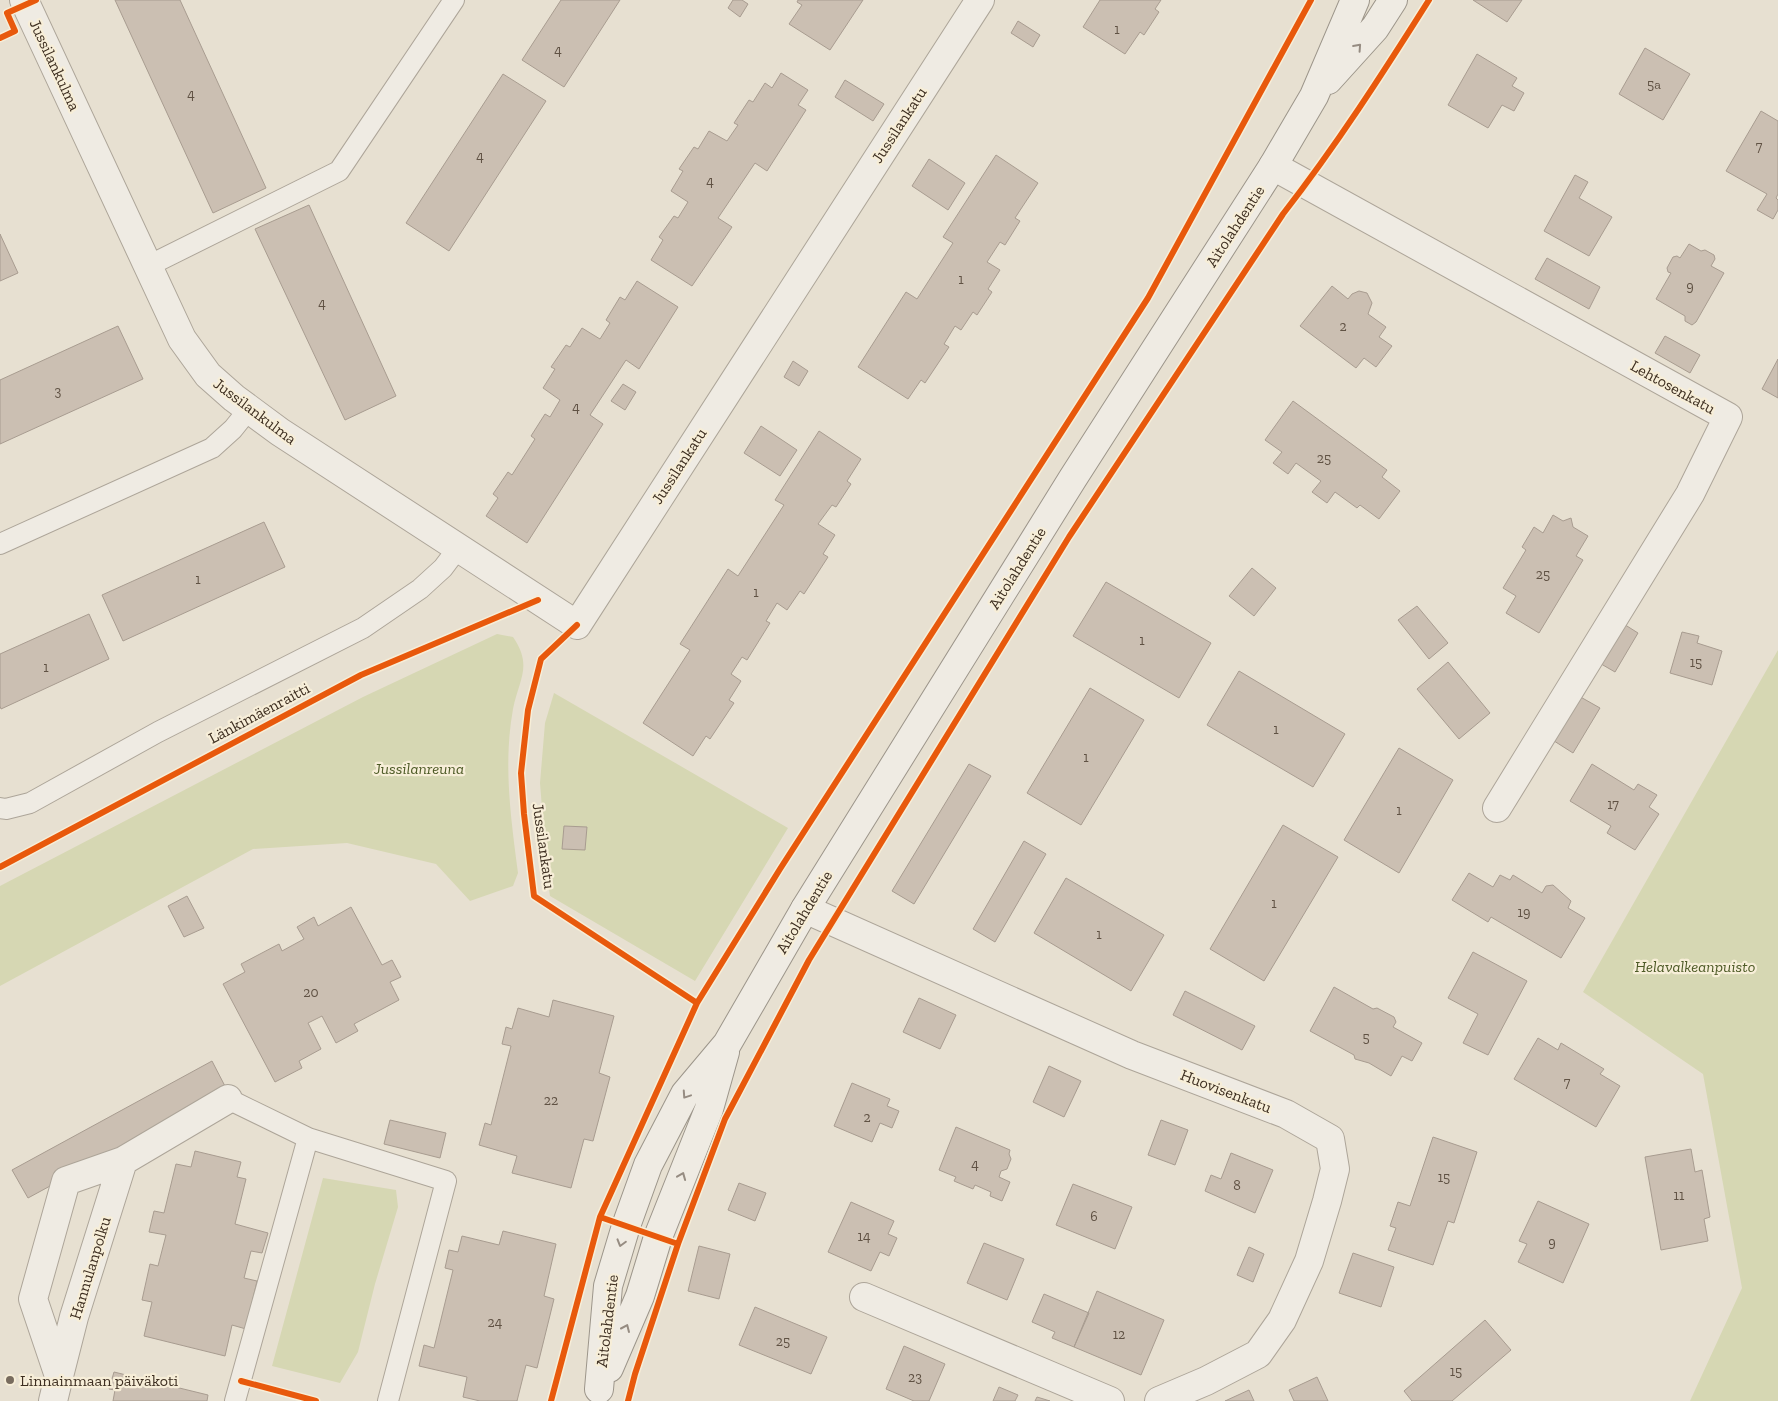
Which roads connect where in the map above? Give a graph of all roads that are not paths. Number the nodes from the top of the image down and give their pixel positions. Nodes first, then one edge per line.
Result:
1 (24, 0) edge
2 (454, 0) edge
3 (980, 0) edge
4 (1355, 0) edge
5 (1393, 0) edge
6 (1314, 96) junction
7 (1273, 166) junction
8 (148, 266) junction
9 (249, 410) junction
10 (0, 544) edge
11 (458, 548) junction
12 (577, 625) joint
13 (0, 808) edge
14 (1497, 808) dead end
15 (805, 909) junction
16 (727, 1044) junction
17 (228, 1099) joint
18 (308, 1138) junction
19 (123, 1161) junction
20 (864, 1297) dead end
21 (56, 1388) edge
22 (598, 1395) edge
23 (235, 1401) edge
24 (388, 1401) edge
25 (1110, 1401) edge
26 (1159, 1401) edge

1 - 8 street, Jussilankulma
2 - 8 lane
3 - 12 street, Jussilankatu
4 - 6 street, Aitolahdentie
6 -> 5 street, Aitolahdentie
6 - 7 street, Aitolahdentie
7 - 14 street, Lehtosenkatu
7 - 15 street, Aitolahdentie
8 - 9 street, Jussilankulma
9 - 10 lane
9 - 11 street, Jussilankulma
11 - 12 street, Jussilankulma
11 - 13 lane
15 - 16 street, Aitolahdentie
15 - 26 street, Huovisenkatu
22 -> 16 street, Aitolahdentie
16 -> 22 street, Aitolahdentie
17 - 18 lane
17 - 19 street, Hannulanpolku
18 - 23 lane
18 - 24 lane
19 - 21 street, Hannulanpolku
19 - 21 street, Hannulanpolku
20 - 25 street

